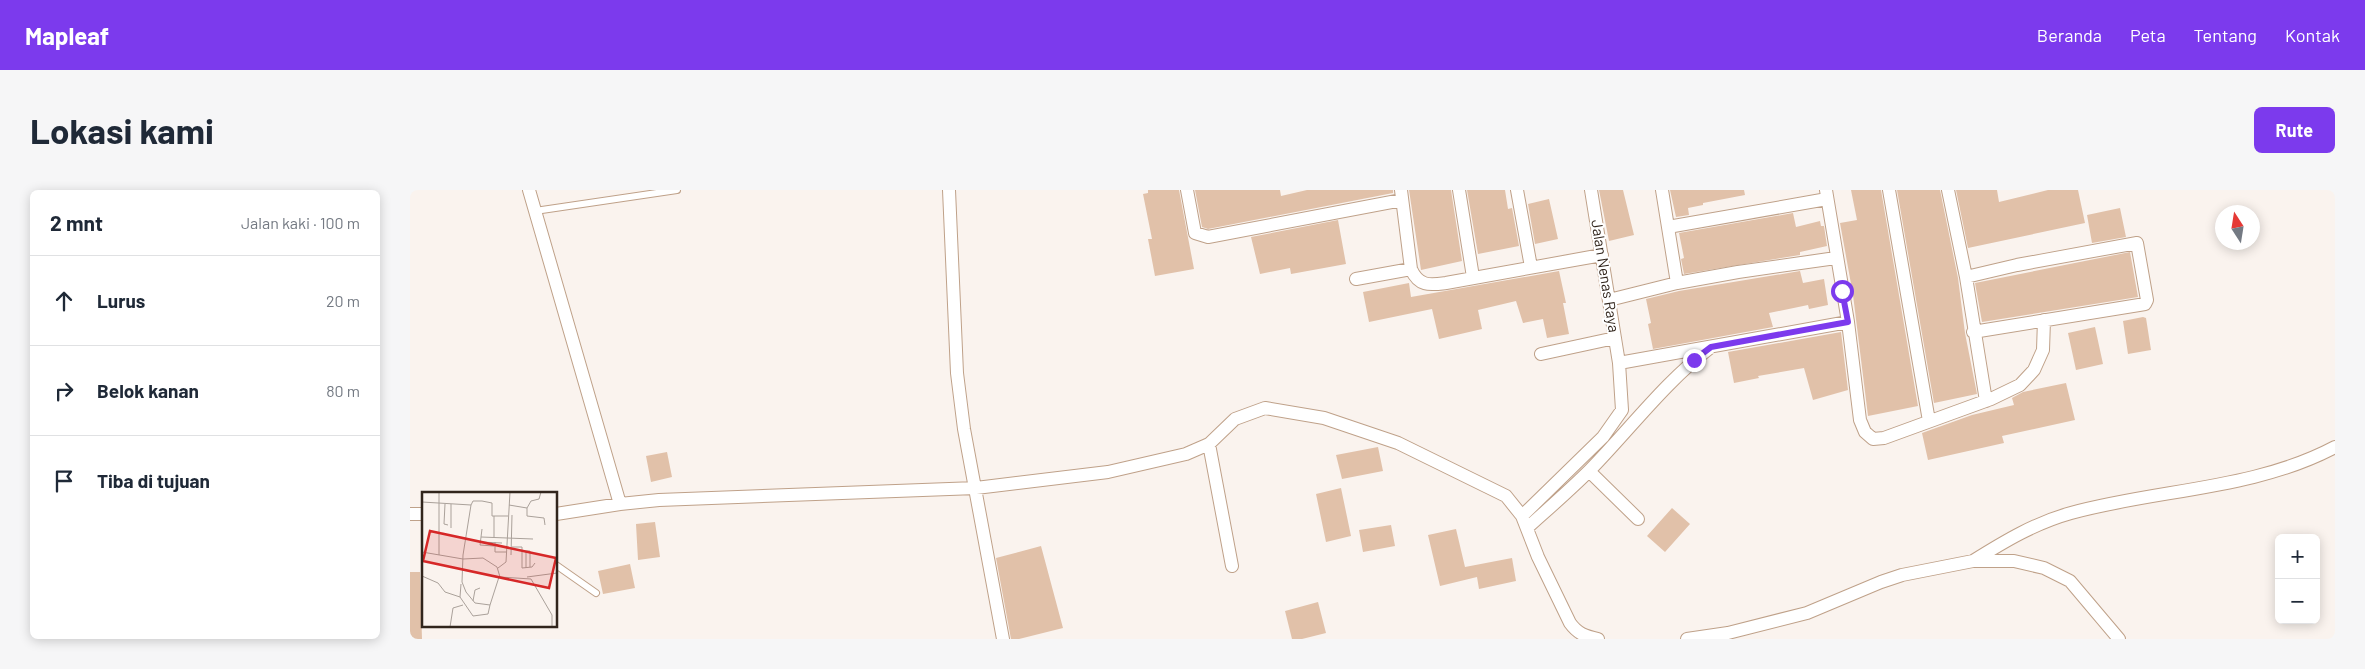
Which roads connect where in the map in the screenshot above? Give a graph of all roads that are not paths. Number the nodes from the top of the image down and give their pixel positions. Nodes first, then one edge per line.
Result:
1 (528, 190) edge
2 (677, 190) edge
3 (949, 190) edge
4 (1186, 190) edge
5 (1459, 190) edge
6 (1517, 190) edge
7 (1591, 190) edge
8 (1662, 190) edge
9 (1889, 190) edge
10 (1948, 190) edge
11 (1401, 195) edge
12 (1826, 195) edge
13 (534, 211) junction
14 (1668, 227) junction
15 (1602, 255) junction
16 (1836, 258) junction
17 (1531, 267) junction
18 (1411, 269) junction
19 (1473, 277) junction
20 (1966, 277) junction
21 (1356, 279) dead end
22 (1677, 283) junction
23 (1608, 300) junction
24 (2044, 320) junction
25 (1848, 322) junction
26 (1974, 332) junction
27 (1615, 338) junction
28 (1711, 347) junction
29 (1541, 354) dead end
30 (1619, 363) junction
31 (1986, 401) junction
32 (1622, 410) junction
33 (1635, 420) junction
34 (1929, 421) junction
35 (1209, 444) junction
36 (2335, 447) edge
37 (1589, 470) junction
38 (976, 488) junction
39 (620, 504) junction
40 (558, 514) edge
41 (1638, 519) dead end
42 (1525, 522) junction
43 (1973, 561) junction
44 (558, 566) edge
45 (1232, 566) dead end
46 (596, 593) dead end
47 (1570, 623) junction
48 (1003, 639) edge
49 (1570, 639) edge
50 (1598, 639) edge
51 (1687, 639) edge
52 (2119, 639) edge

1 - 13 street
2 - 13 lane
3 - 38 street
4 - 11 street
5 - 19 street
6 - 17 street
7 - 15 street, Jalan Nenas Raya
8 - 14 street
9 - 34 street
10 - 20 street
11 - 18 street
12 - 14 street
12 - 16 street
13 - 39 street
14 - 22 street
15 - 17 street
15 - 23 street, Jalan Nenas Raya
16 - 22 street
16 - 25 street
17 - 19 street
18 - 19 street
18 - 21 street
20 - 24 street
20 - 26 street
22 - 23 street
23 - 27 street, Jalan Nenas Raya
24 - 26 street
24 - 31 street
25 - 28 street
25 - 34 street
26 - 31 street
27 - 29 street
27 - 30 street, Jalan Nenas Raya
28 - 30 street
28 - 33 street
30 - 32 street, Jalan Nenas Raya
31 - 34 street
32 - 33 street
32 - 42 street
33 - 37 street
35 - 38 street
35 - 42 street
35 - 45 street
36 - 43 street
37 - 41 street
37 - 42 street
38 - 39 street
38 - 48 street
39 - 40 street
42 - 47 street
43 - 51 street
43 - 52 street
44 - 46 lane
47 - 49 street
47 - 50 street

